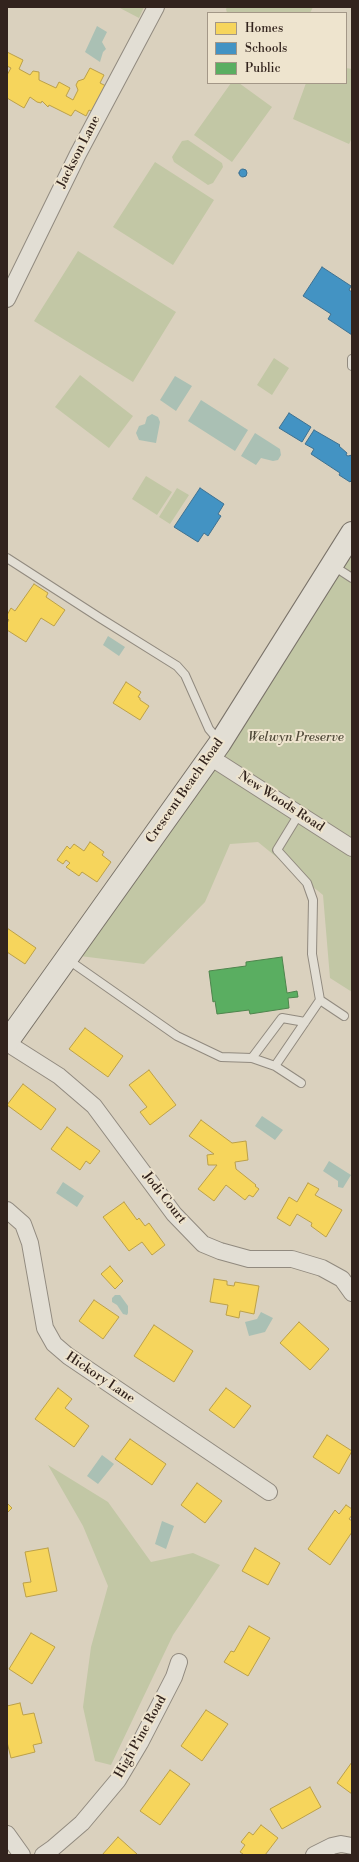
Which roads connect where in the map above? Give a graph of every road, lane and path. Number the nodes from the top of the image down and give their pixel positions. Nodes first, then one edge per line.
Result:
1 (156, 7) edge
2 (7, 299) edge
3 (352, 359) edge
4 (352, 366) edge
5 (352, 533) edge
6 (7, 558) edge
7 (332, 565) junction
8 (352, 578) edge
9 (215, 750) junction
10 (299, 814) junction
11 (352, 848) edge
12 (66, 959) junction
13 (320, 1000) junction
14 (344, 1016) dead end
15 (305, 1022) junction
16 (7, 1042) edge
17 (252, 1058) junction
18 (274, 1066) junction
19 (301, 1083) dead end
20 (7, 1210) edge
21 (352, 1293) edge
22 (269, 1492) dead end
23 (179, 1662) dead end
24 (7, 1834) edge
25 (352, 1846) edge
26 (22, 1855) edge
27 (43, 1855) edge
28 (314, 1855) edge

1 - 2 street, Jackson Lane
3 - 4 lane
5 - 7 street, Crescent Beach Road
6 - 9 lane
7 - 8 lane
7 - 9 street, Crescent Beach Road
9 - 10 street, New Woods Road
9 - 12 street, Crescent Beach Road
10 - 11 street, New Woods Road
10 - 13 lane
12 - 16 street, Crescent Beach Road
12 - 17 lane
13 - 14 lane
13 - 15 lane
15 - 17 lane
15 - 18 lane
16 - 21 street, Jodi Court
17 - 18 lane
18 - 19 lane
20 - 22 street, Hickory Lane
23 - 27 street, High Pine Road
24 - 26 street
25 - 28 street

